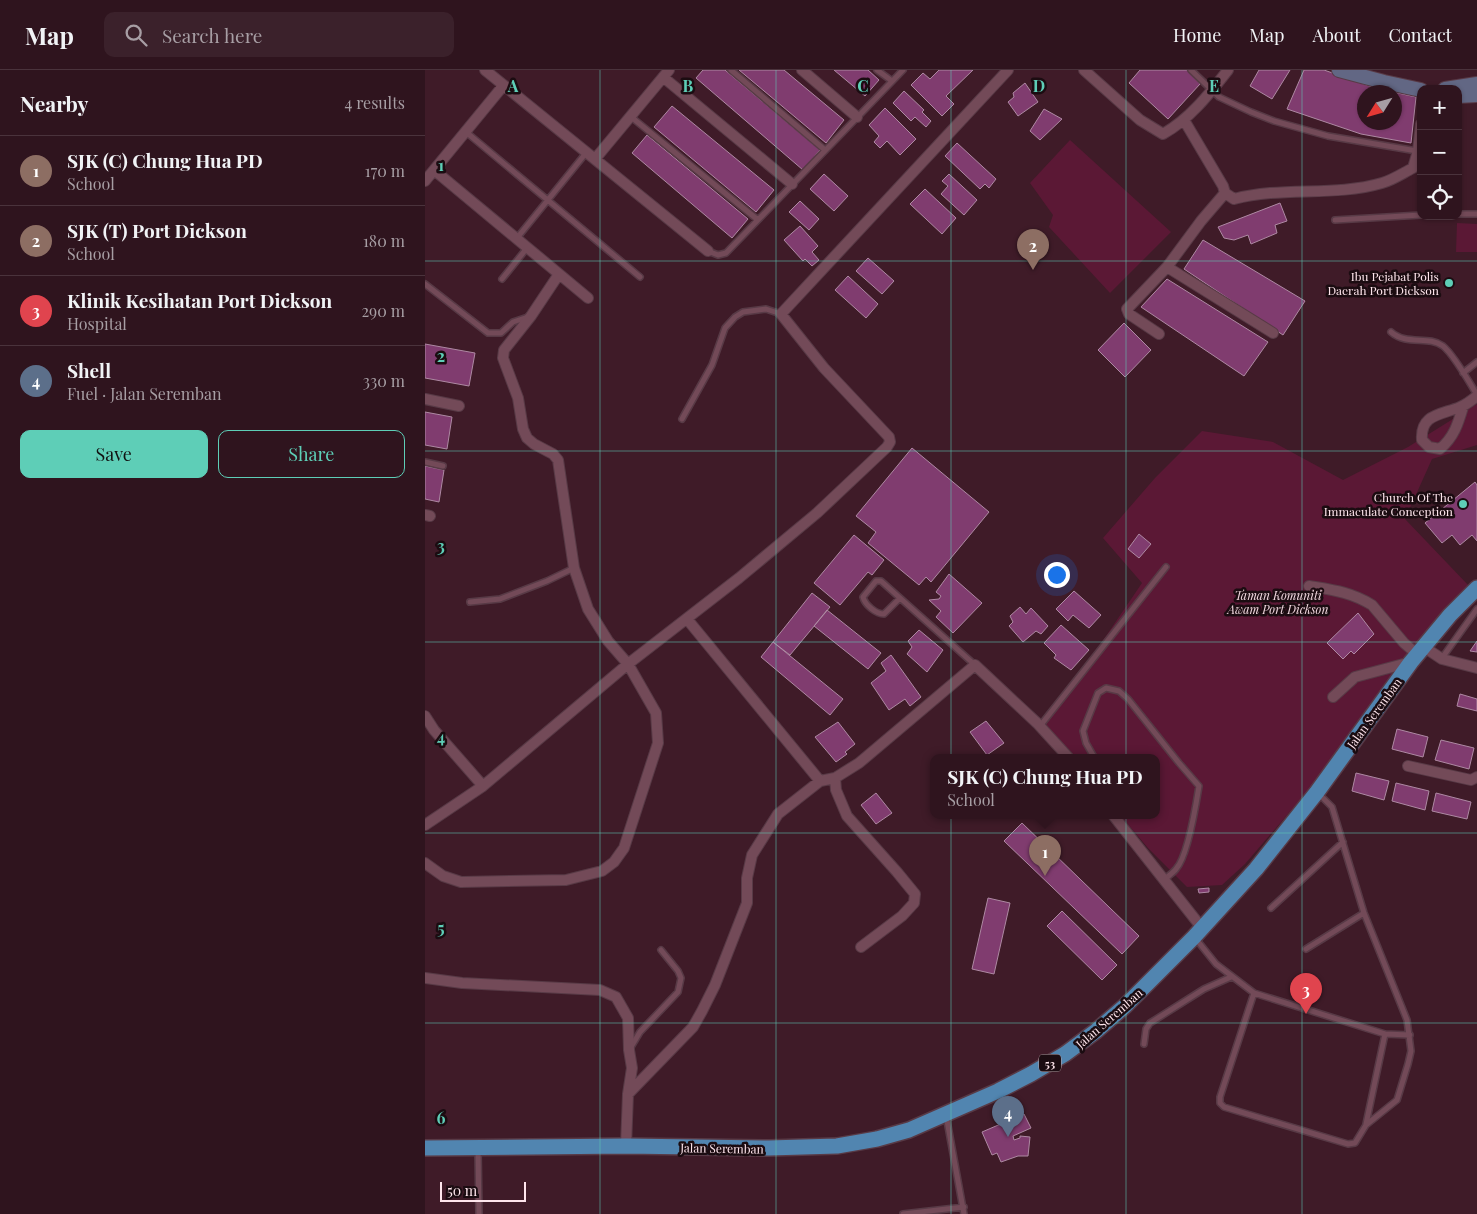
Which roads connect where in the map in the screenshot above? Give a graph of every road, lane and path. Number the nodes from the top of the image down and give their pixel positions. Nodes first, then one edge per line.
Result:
1 (485, 70) edge
2 (731, 70) edge
3 (802, 70) edge
4 (877, 70) edge
5 (903, 70) edge
6 (1008, 70) edge
7 (1084, 70) edge
8 (1191, 70) edge
9 (1229, 70) edge
10 (1339, 70) edge
11 (666, 73) edge
12 (891, 81) junction
13 (1477, 84) edge
14 (503, 86) junction
15 (1462, 86) edge
16 (1417, 89) edge
17 (1213, 90) junction
18 (1477, 95) edge
19 (1462, 96) edge
20 (630, 115) junction
21 (857, 117) junction
22 (1184, 120) junction
23 (465, 132) junction
24 (825, 150) junction
25 (1417, 151) edge
26 (1417, 154) edge
27 (591, 156) junction
28 (434, 170) junction
29 (425, 181) edge
30 (792, 184) junction
31 (1225, 193) junction
32 (548, 200) junction
33 (1462, 214) edge
34 (1477, 214) edge
35 (1417, 215) edge
36 (758, 220) junction
37 (1335, 220) dead end
38 (516, 238) junction
39 (527, 248) junction
40 (708, 251) joint
41 (1167, 267) junction
42 (559, 274) junction
43 (640, 276) dead end
44 (502, 280) dead end
45 (425, 284) edge
46 (588, 298) dead end
47 (781, 314) junction
48 (531, 316) junction
49 (1391, 332) dead end
50 (1159, 334) dead end
51 (1273, 334) dead end
52 (1477, 362) edge
53 (1463, 373) junction
54 (1477, 396) edge
55 (425, 399) edge
56 (459, 406) dead end
57 (1463, 407) junction
58 (682, 420) dead end
59 (425, 462) edge
60 (443, 466) dead end
61 (1166, 567) dead end
62 (574, 568) junction
63 (1309, 586) dead end
64 (1477, 588) edge
65 (901, 598) junction
66 (470, 602) dead end
67 (1477, 609) edge
68 (687, 619) junction
69 (1418, 655) junction
70 (1442, 659) junction
71 (627, 664) junction
72 (975, 665) junction
73 (1477, 668) edge
74 (1333, 697) dead end
75 (425, 716) edge
76 (1040, 726) junction
77 (1065, 754) edge
78 (1092, 754) edge
79 (1408, 766) dead end
80 (835, 778) junction
81 (1477, 778) edge
82 (820, 782) junction
83 (483, 786) junction
84 (1317, 792) junction
85 (1116, 819) edge
86 (425, 825) edge
87 (1343, 842) junction
88 (425, 863) edge
89 (1164, 880) junction
90 (1271, 908) dead end
91 (1364, 913) junction
92 (1198, 932) junction
93 (861, 947) dead end
94 (1306, 949) dead end
95 (661, 950) dead end
96 (1231, 977) junction
97 (425, 978) edge
98 (1254, 993) junction
99 (1385, 1034) junction
100 (1410, 1035) junction
101 (1144, 1044) dead end
102 (629, 1050) junction
103 (628, 1094) junction
104 (946, 1115) junction
105 (1366, 1125) junction
106 (626, 1146) junction
107 (425, 1148) edge
108 (478, 1148) junction
109 (964, 1207) junction
110 (479, 1214) edge
111 (903, 1214) edge
112 (965, 1214) edge

1 - 14 street
2 - 24 lane
3 - 21 street
4 - 12 lane
5 - 12 lane
6 - 47 street
7 - 22 street
8 - 17 lane
9 - 17 street
10 - 16 street
11 - 20 street
11 - 30 street
12 - 21 lane
13 - 15 street
14 - 23 street
14 - 27 street
17 - 22 street
17 - 25 lane
18 - 19 street
20 - 27 street
20 - 36 lane
21 - 24 lane
22 - 31 street
23 - 28 street
23 - 32 lane
24 - 30 lane
26 - 31 street
27 - 32 lane
27 - 40 street
28 - 29 street
28 - 38 street
30 - 36 lane
31 - 41 street
32 - 38 lane
32 - 43 lane
33 - 34 lane
35 - 37 lane
36 - 40 lane
38 - 39 street
39 - 42 street
39 - 44 lane
41 - 50 street
41 - 51 street
42 - 46 street
42 - 48 street
45 - 48 lane
47 - 58 lane
47 - 68 street
48 - 62 street
49 - 53 lane
52 - 53 lane
53 - 54 lane
54 - 57 street
55 - 56 street
57 - 57 street
59 - 60 lane
61 - 76 lane
62 - 66 lane
62 - 71 street
63 - 69 street
64 - 69 main road, Jalan Seremban / 53
65 - 65 lane
65 - 72 lane
67 - 70 lane
68 - 71 street
68 - 82 street
69 - 70 street
69 - 74 street
69 - 84 main road, Jalan Seremban / 53
70 - 73 street
71 - 83 street
71 - 88 street
72 - 76 street
72 - 80 street
75 - 83 street
76 - 77 street
78 - 89 lane
79 - 81 street
80 - 82 street
80 - 93 street
82 - 103 street
83 - 86 street
84 - 87 lane
84 - 92 main road, Jalan Seremban / 53
85 - 89 street
87 - 90 lane
87 - 91 lane
89 - 92 street
91 - 94 lane
91 - 100 lane
92 - 96 lane
92 - 104 main road, Jalan Seremban / 53
95 - 102 lane
96 - 98 lane
96 - 101 lane
97 - 102 street
98 - 99 lane
98 - 105 lane
99 - 100 lane
99 - 105 lane
100 - 105 lane
102 - 103 street
103 - 106 street
104 - 106 main road, Jalan Seremban / 53
104 - 109 lane
106 - 108 main road, Jalan Seremban / 53
107 - 108 main road, Jalan Seremban / 53
108 - 110 lane
109 - 111 lane
109 - 112 lane

